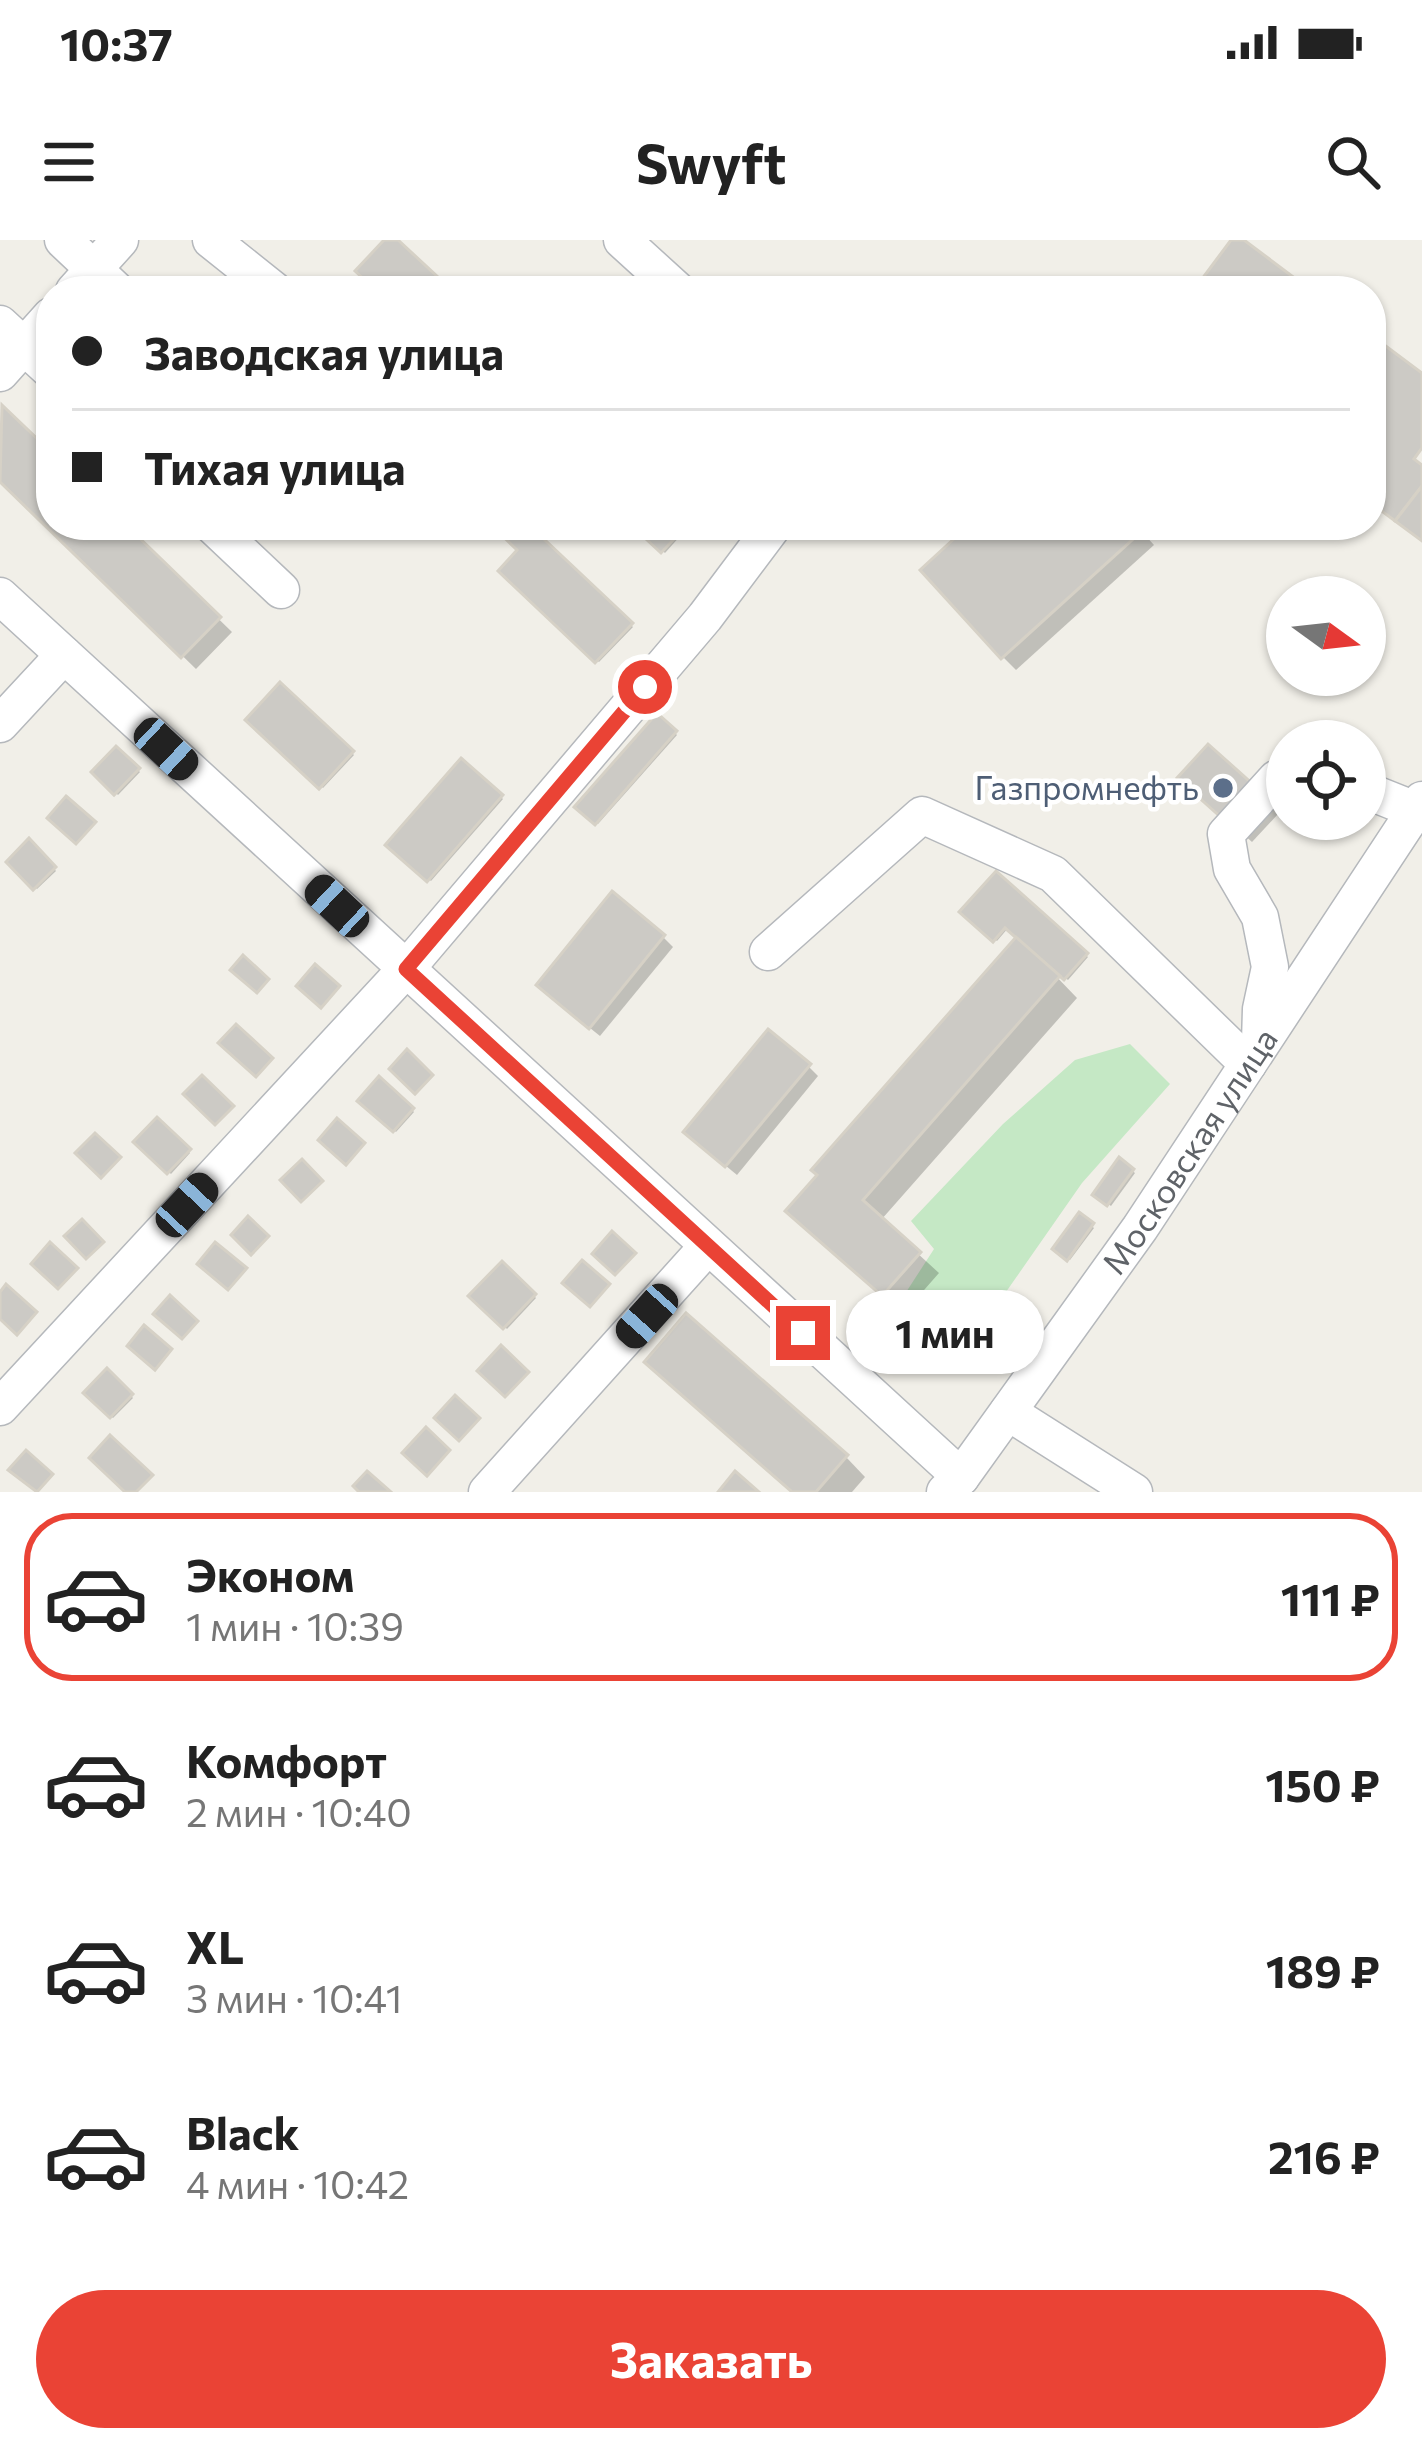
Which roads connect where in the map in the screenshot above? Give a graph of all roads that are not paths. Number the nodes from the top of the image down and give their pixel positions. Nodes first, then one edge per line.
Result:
1 (63, 240) edge
2 (120, 240) edge
3 (211, 240) edge
4 (622, 240) edge
5 (89, 276) edge
6 (100, 276) edge
7 (256, 276) edge
8 (662, 276) edge
9 (36, 327) edge
10 (8, 348) edge
11 (36, 363) edge
12 (228, 540) edge
13 (762, 540) edge
14 (281, 590) dead end
15 (0, 596) edge
16 (64, 655) junction
17 (0, 724) edge
18 (1266, 790) edge
19 (1386, 796) edge
20 (1419, 805) edge
21 (1260, 917) junction
22 (1330, 940) junction
23 (768, 952) dead end
24 (406, 969) junction
25 (1254, 1055) junction
26 (708, 1246) junction
27 (0, 1407) edge
28 (1008, 1412) junction
29 (953, 1485) edge
30 (488, 1492) edge
31 (1134, 1492) edge

1 - 5 street
2 - 6 street
3 - 7 street
4 - 8 street
9 - 10 street
10 - 11 street
12 - 14 street
13 - 24 street
15 - 16 street
16 - 17 street
16 - 24 street
18 - 21 street
19 - 20 street
20 - 22 street, Московская улица
21 - 22 street
21 - 25 street
22 - 25 street, Московская улица
23 - 25 street
24 - 26 street
24 - 27 street
25 - 28 street, Московская улица
26 - 29 street
26 - 30 street
28 - 29 street, Московская улица
28 - 31 street

